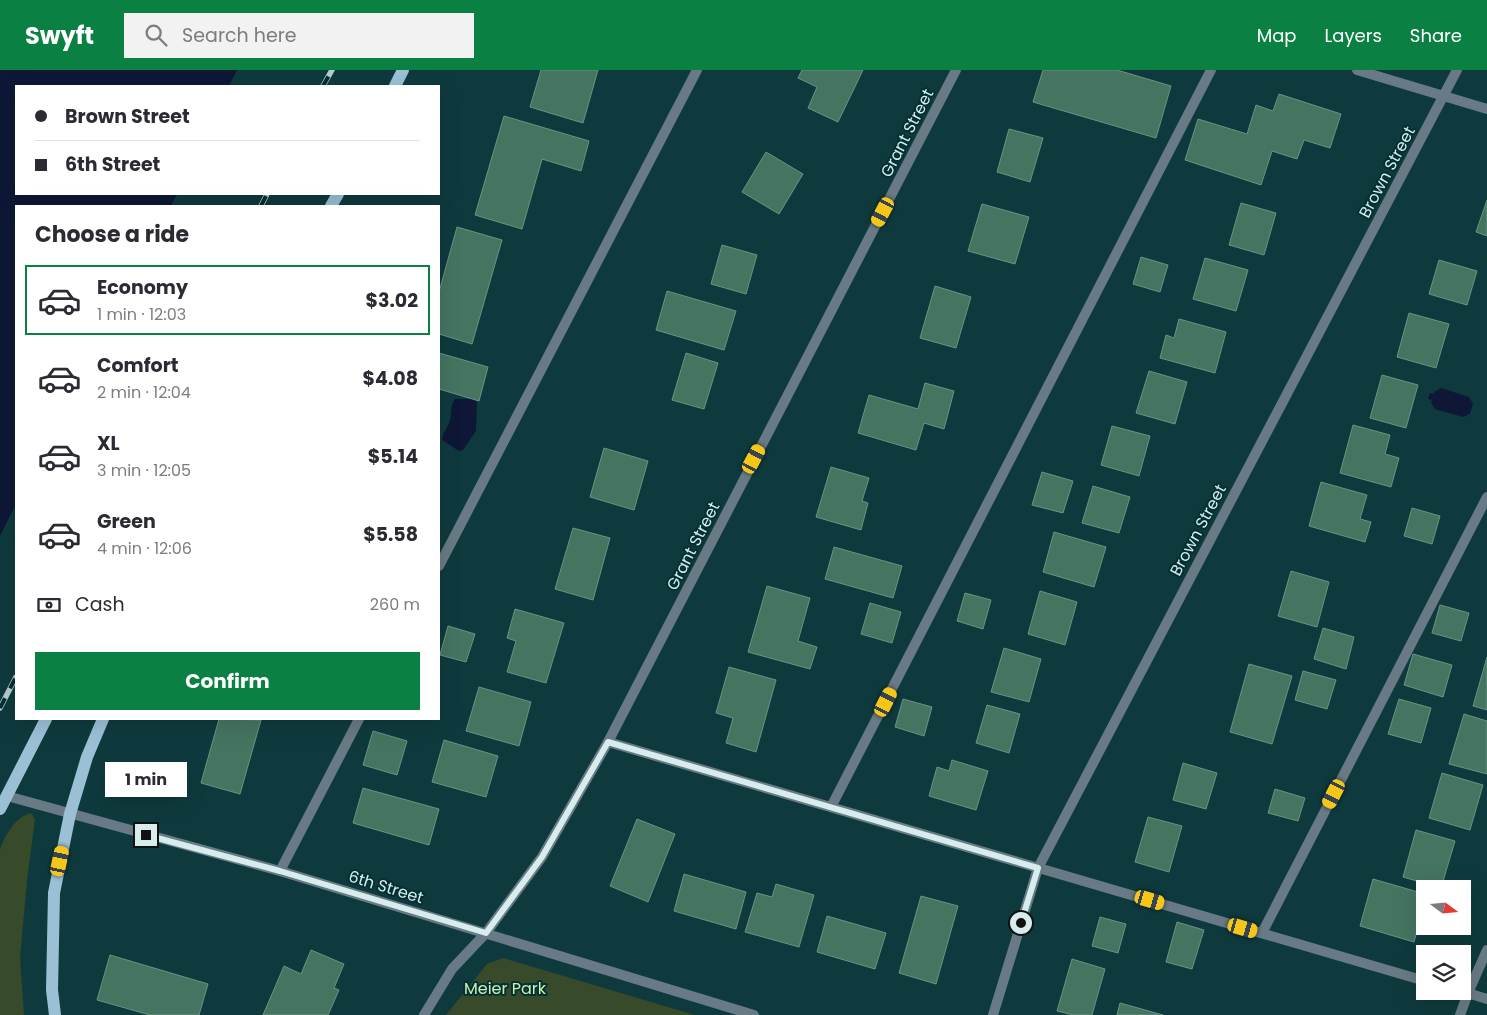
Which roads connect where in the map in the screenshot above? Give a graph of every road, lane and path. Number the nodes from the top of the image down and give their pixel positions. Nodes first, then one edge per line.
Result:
1 (403, 70) edge
2 (697, 70) edge
3 (956, 70) edge
4 (1211, 70) edge
5 (1357, 70) edge
6 (1457, 70) edge
7 (396, 85) edge
8 (1443, 96) junction
9 (1487, 109) edge
10 (1487, 497) edge
11 (440, 564) edge
12 (45, 720) edge
13 (103, 720) edge
14 (358, 720) edge
15 (608, 742) junction
16 (7, 796) junction
17 (831, 807) junction
18 (0, 809) edge
19 (70, 814) junction
20 (1038, 868) junction
21 (280, 871) junction
22 (486, 933) junction
23 (1262, 933) junction
24 (1487, 950) edge
25 (1416, 978) edge
26 (1471, 979) edge
27 (1471, 994) edge
28 (1487, 999) edge
29 (1463, 1000) edge
30 (55, 1015) edge
31 (424, 1015) edge
32 (754, 1015) edge
33 (992, 1015) edge
34 (1460, 1015) edge

1 - 7 main road
2 - 11 street
3 - 15 street, Grant Street
4 - 17 street
5 - 8 street
6 - 8 street, Brown Street
8 - 9 street
8 - 20 street, Brown Street
10 - 23 street
12 - 16 main road
13 - 19 main road
14 - 21 street
15 - 17 street
15 - 22 street, Grant Street
16 - 18 main road
16 - 19 street, 6th Street
17 - 20 street
19 - 21 street, 6th Street
19 - 30 main road
20 - 23 street
20 - 33 street, Brown Street
21 - 22 street, 6th Street
22 - 31 street, Grant Street
22 - 32 street, 6th Street
23 - 25 street
24 - 26 street
27 - 28 street
29 - 34 street

